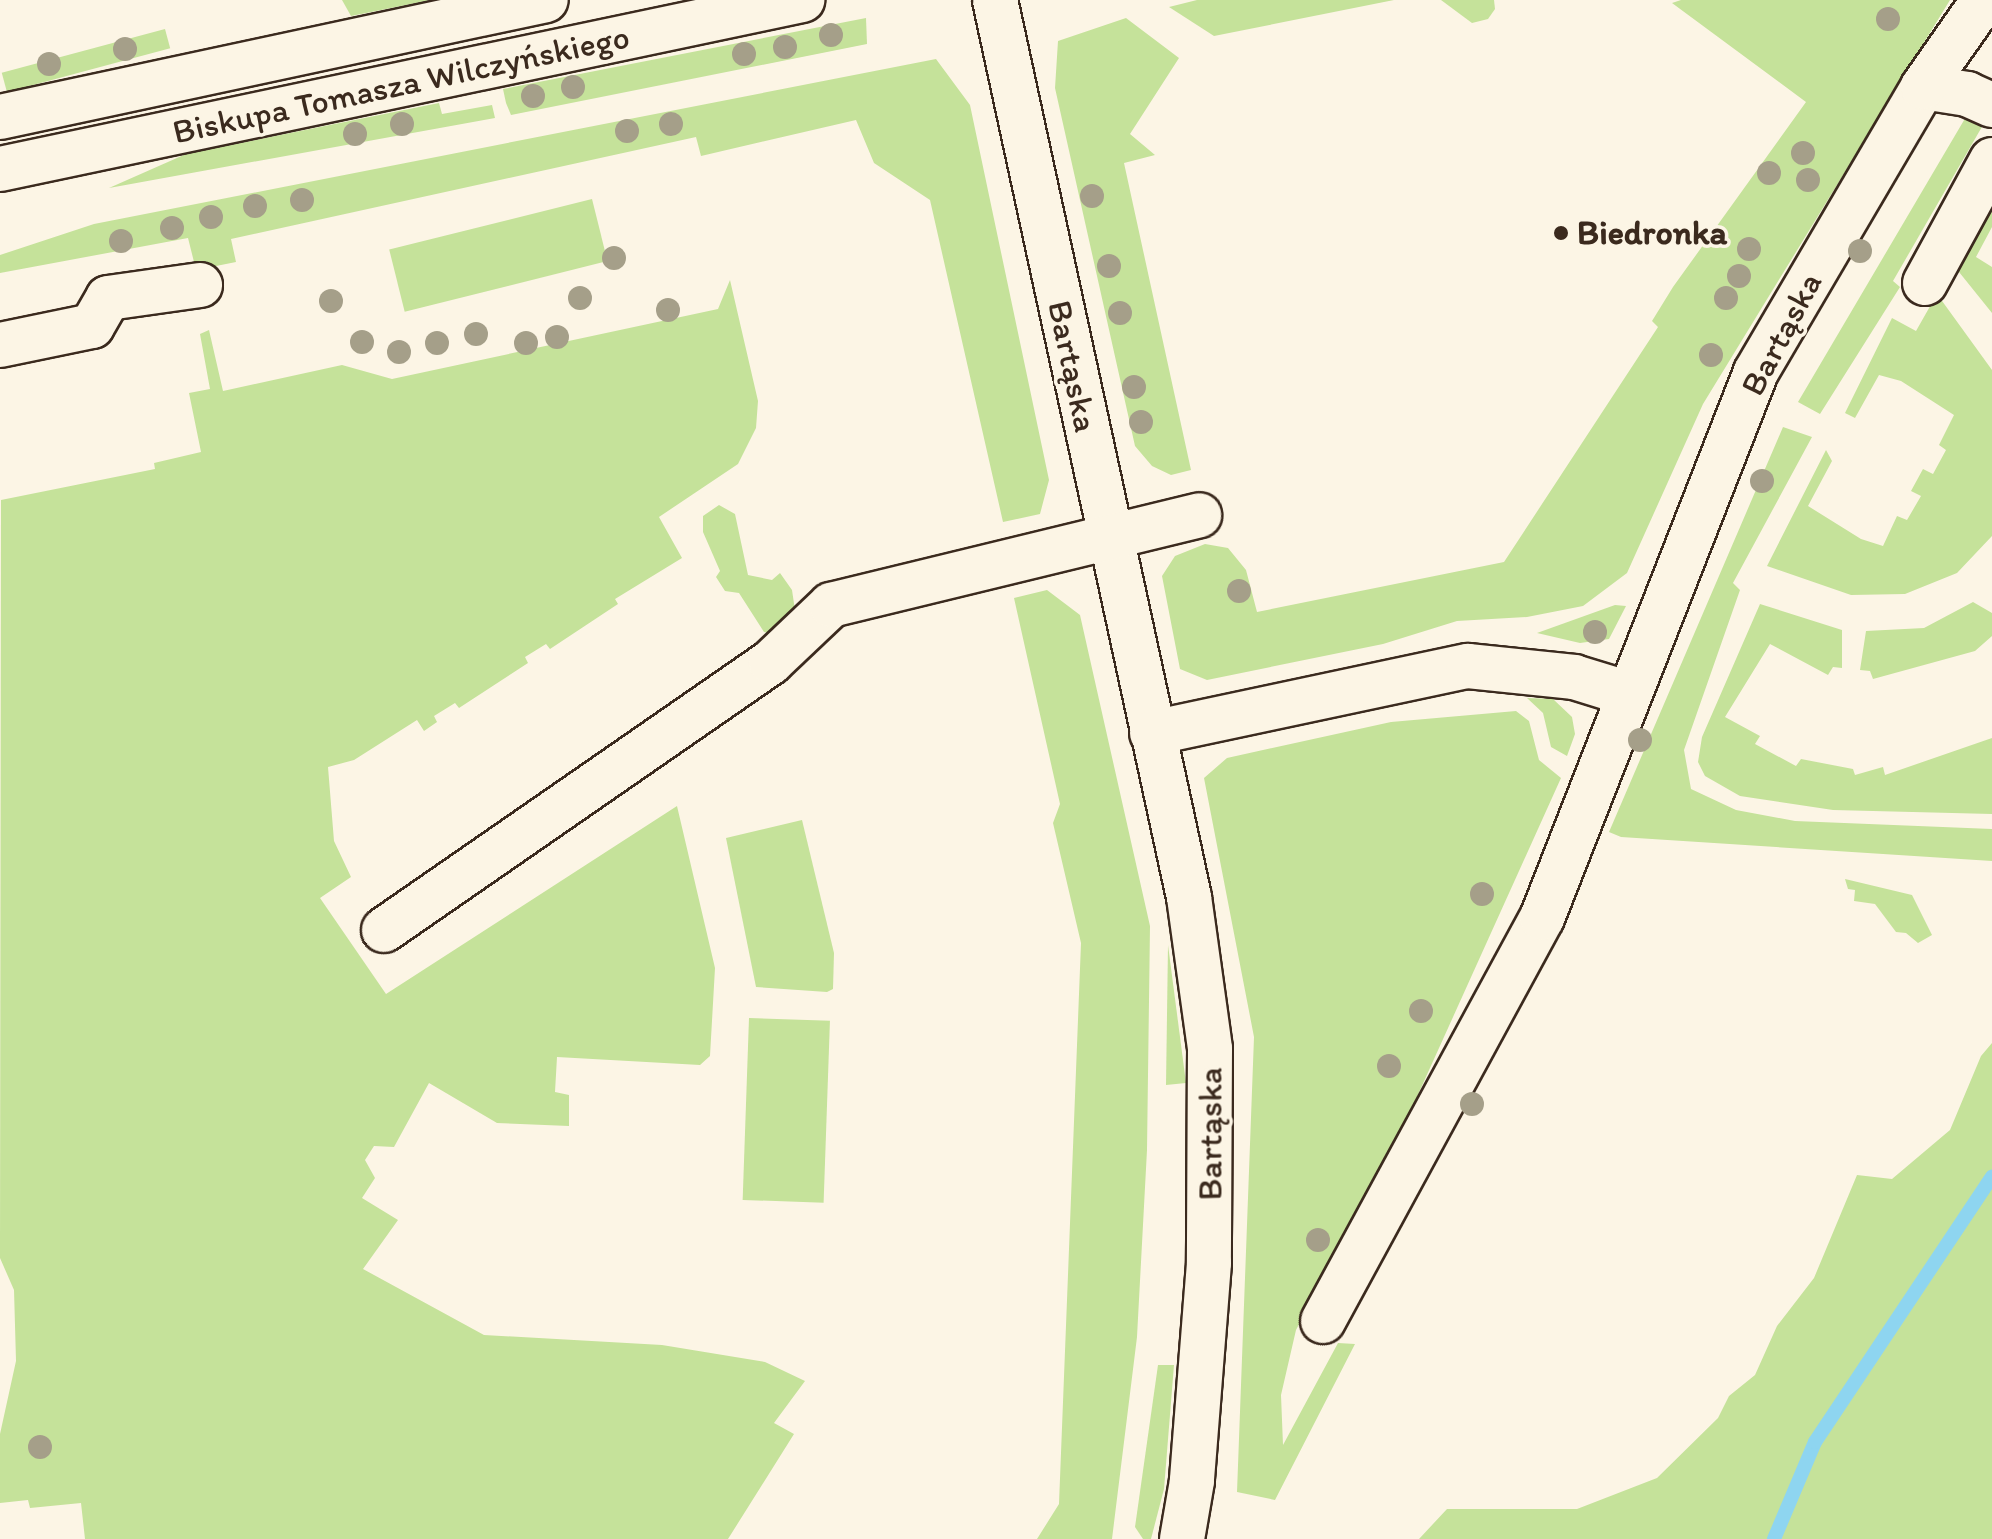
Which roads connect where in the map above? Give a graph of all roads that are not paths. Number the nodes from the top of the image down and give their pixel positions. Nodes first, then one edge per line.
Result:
1 (546, 0) edge
2 (802, 0) edge
3 (995, 0) edge
4 (1984, 0) edge
5 (1923, 87) junction
6 (1992, 105) edge
7 (0, 117) edge
8 (1992, 160) edge
9 (0, 169) edge
10 (1925, 283) dead end
11 (200, 285) dead end
12 (0, 345) edge
13 (1199, 515) dead end
14 (1109, 536) junction
15 (1626, 693) junction
16 (1152, 733) junction
17 (384, 930) dead end
18 (1323, 1321) dead end
19 (1182, 1539) edge

1 - 7 street, Biskupa Tomasza Wilczyńskiego
2 - 9 street, Biskupa Tomasza Wilczyńskiego
3 - 14 street, Bartąska
4 - 5 street, Bartąska
5 - 6 street
5 - 15 street, Bartąska
8 - 10 street
11 - 12 street
13 - 14 street
14 - 16 street, Bartąska
14 - 17 street
15 - 16 street
15 - 18 street, Bartąska
16 - 19 street, Bartąska

